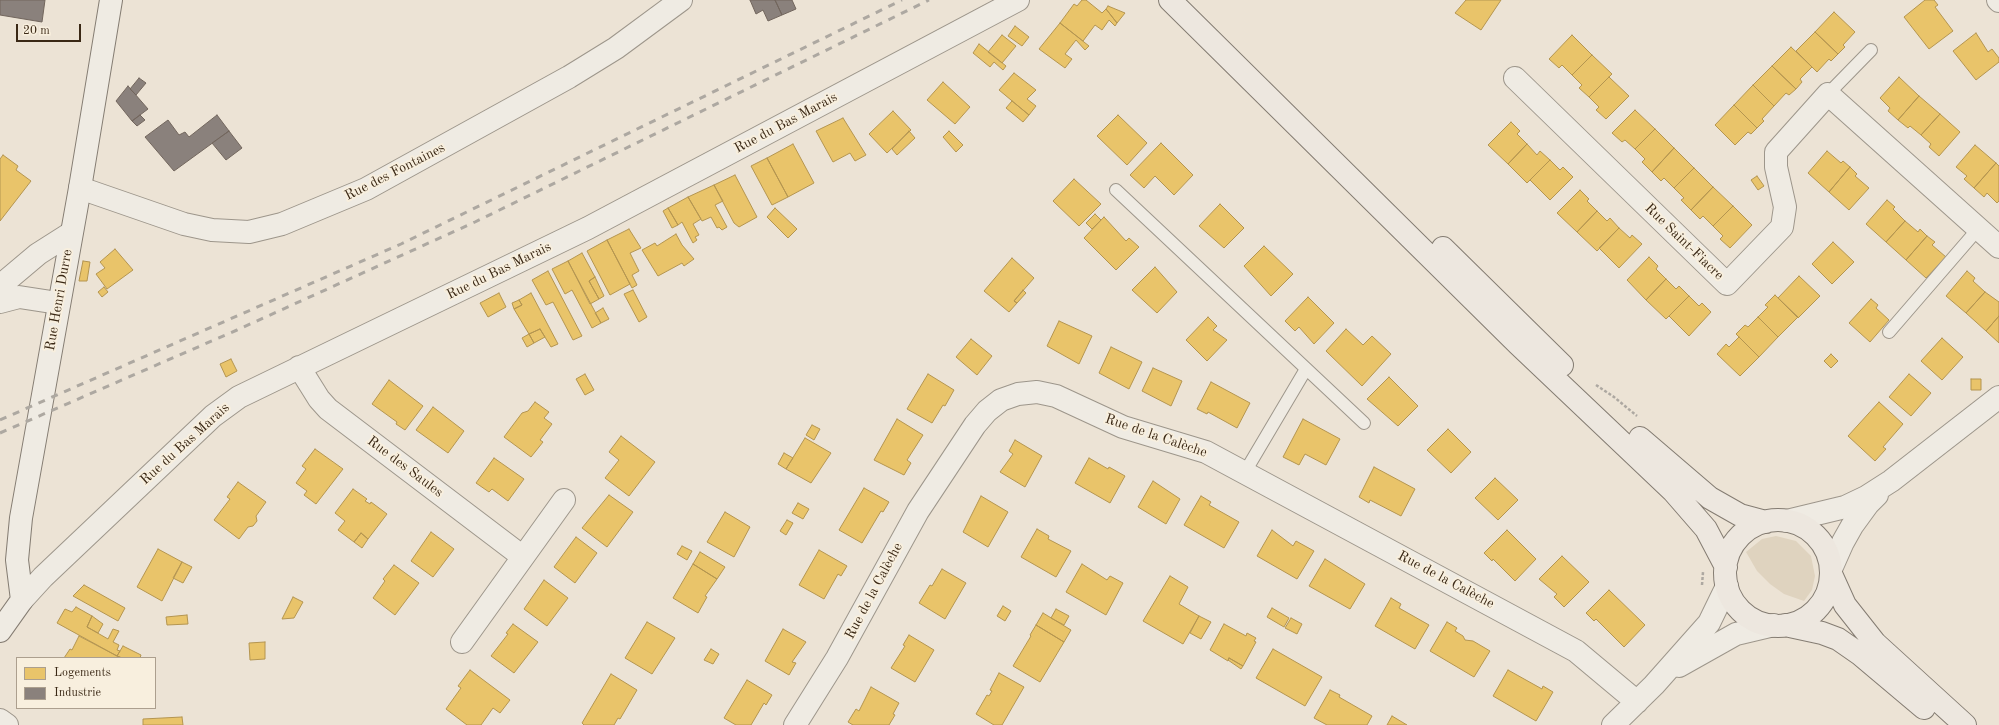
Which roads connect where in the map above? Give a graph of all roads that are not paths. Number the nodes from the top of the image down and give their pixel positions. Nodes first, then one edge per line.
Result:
1 (111, 0) edge
2 (681, 0) edge
3 (1018, 0) edge
4 (1170, 0) edge
5 (1191, 0) edge
6 (1871, 50) dead end
7 (1515, 78) dead end
8 (1828, 94) junction
9 (80, 188) junction
10 (1116, 190) dead end
11 (1978, 229) junction
12 (71, 233) junction
13 (1999, 247) edge
14 (0, 286) edge
15 (0, 302) edge
16 (58, 303) junction
17 (1889, 332) dead end
18 (299, 367) junction
19 (1306, 369) junction
20 (1999, 397) edge
21 (1364, 423) dead end
22 (1245, 472) junction
23 (1891, 481) junction
24 (564, 500) dead end
25 (1776, 521) junction
26 (523, 557) junction
27 (1831, 572) junction
28 (1727, 577) junction
29 (22, 600) junction
30 (1780, 625) junction
31 (0, 631) edge
32 (462, 642) dead end
33 (1654, 685) junction
34 (1637, 702) junction
35 (0, 720) edge
36 (7, 725) edge
37 (795, 725) edge
38 (1613, 725) edge
39 (1945, 725) edge
40 (1965, 725) edge

1 - 9 street, Rue Henri Durre
2 - 9 street, Rue des Fontaines
3 - 18 street, Rue du Bas Marais
4 - 28 main road
5 - 25 main road
6 - 8 lane
7 - 8 street, Rue Saint-Fiacre
8 - 11 street
9 - 12 street, Rue Henri Durre
10 - 19 lane
11 - 13 street
11 - 17 lane
12 - 14 street
12 - 16 street, Rue Henri Durre
15 - 16 street
16 - 29 street, Rue Henri Durre
18 - 26 street, Rue des Saules
18 - 29 street, Rue du Bas Marais
19 - 21 lane
19 - 22 lane
20 - 23 street
22 - 34 street, Rue de la Calèche
22 - 37 street, Rue de la Calèche
23 - 25 street
23 - 27 street
24 - 26 street
25 - 27 main road
25 - 28 main road
26 - 32 street
27 - 30 main road
27 - 40 main road
28 - 30 main road
28 - 33 street
29 - 31 street, Rue du Bas Marais
30 - 33 street
30 - 39 main road
33 - 34 street
34 - 38 street
35 - 36 street

